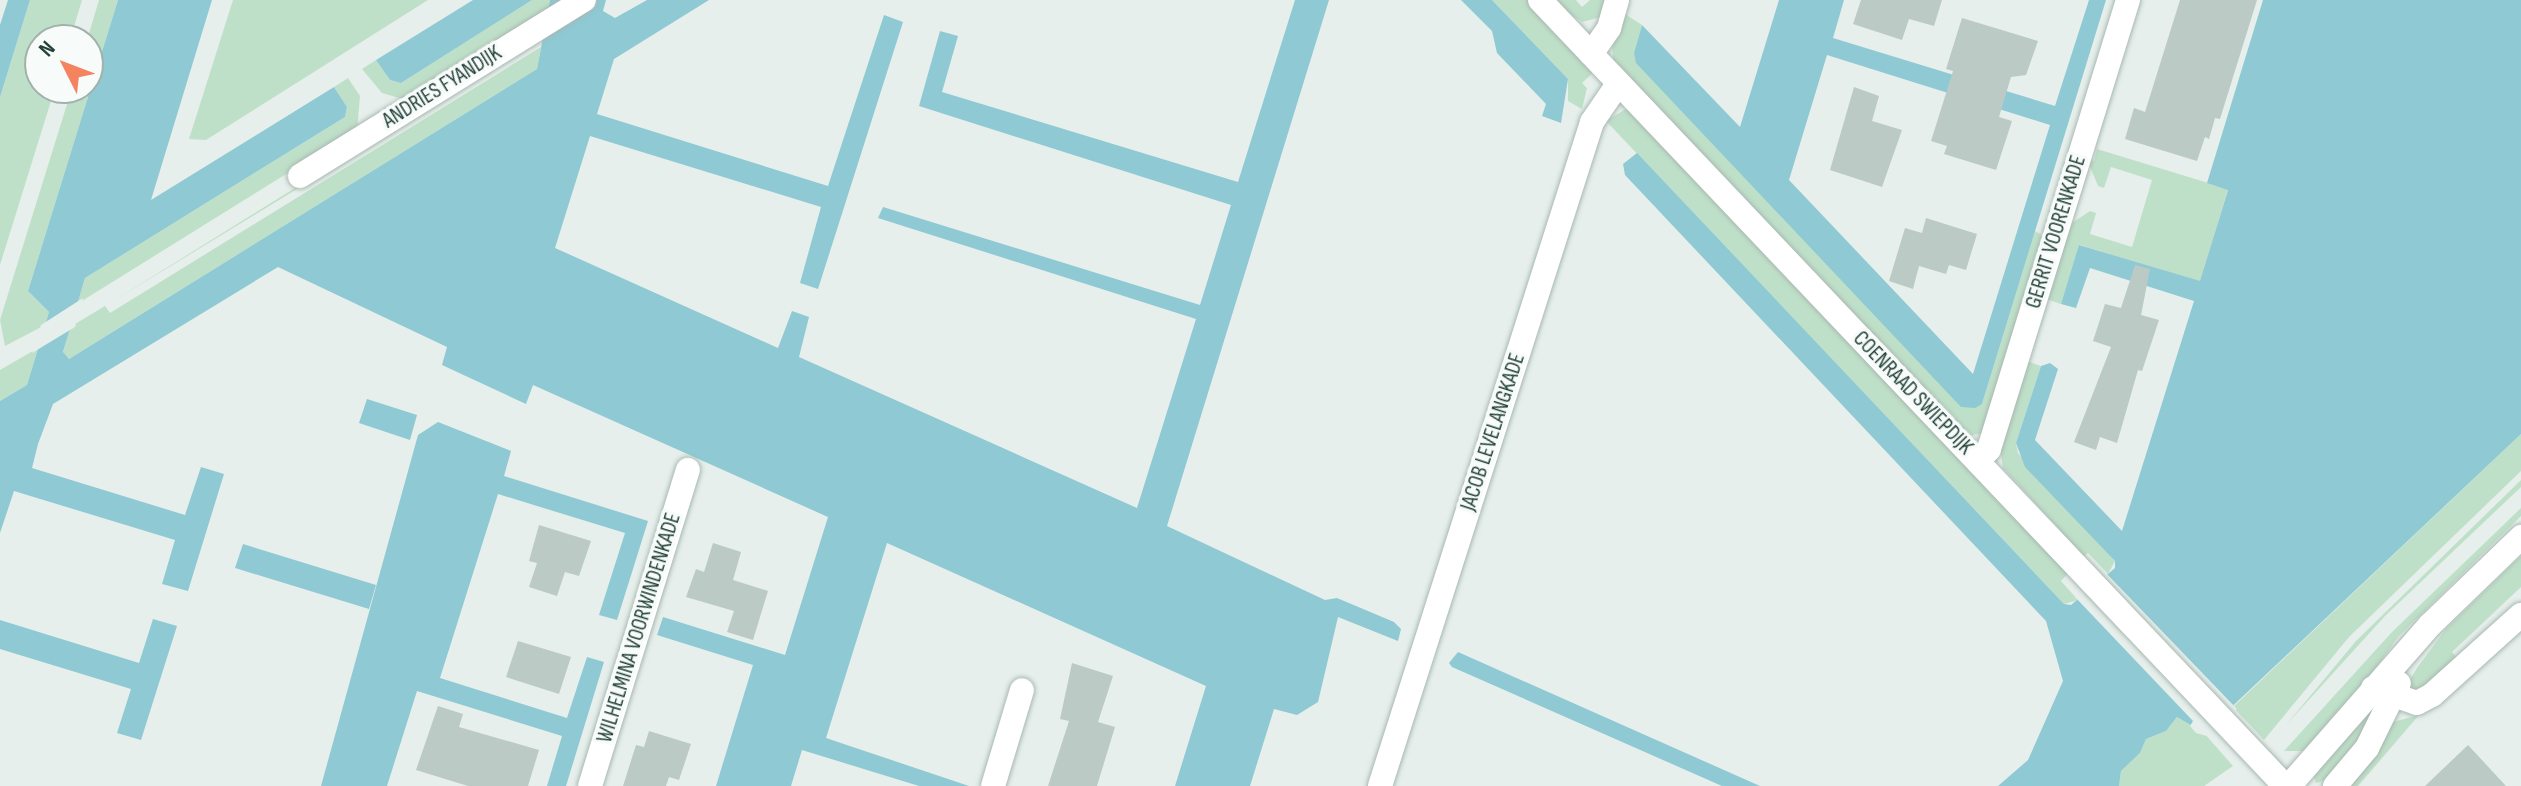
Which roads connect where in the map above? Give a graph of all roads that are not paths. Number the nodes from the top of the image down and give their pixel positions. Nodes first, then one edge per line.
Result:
1 (584, 0) edge
2 (1540, 0) edge
3 (1617, 0) edge
4 (2128, 0) edge
5 (1591, 54) junction
6 (1618, 84) junction
7 (300, 176) dead end
8 (1978, 461) junction
9 (688, 470) dead end
10 (2521, 537) edge
11 (2521, 615) edge
12 (1022, 690) dead end
13 (2383, 693) junction
14 (590, 786) edge
15 (993, 786) edge
16 (1380, 786) edge
17 (2287, 786) edge
18 (2335, 786) edge

1 - 7 street, ANDRIES FYANDIJK
2 - 5 street, COENRAAD SWIEPDIJK
3 - 5 street
4 - 8 street, GERRIT VOORENKADE
5 - 6 street, COENRAAD SWIEPDIJK
6 - 8 street, COENRAAD SWIEPDIJK
6 - 16 street, JACOB LEVELANGKADE
8 - 17 street, COENRAAD SWIEPDIJK
9 - 14 street, WILHELMINA VOORWINDENKADE
10 - 13 street
11 - 13 street
12 - 15 street
13 - 17 street
13 - 18 street

